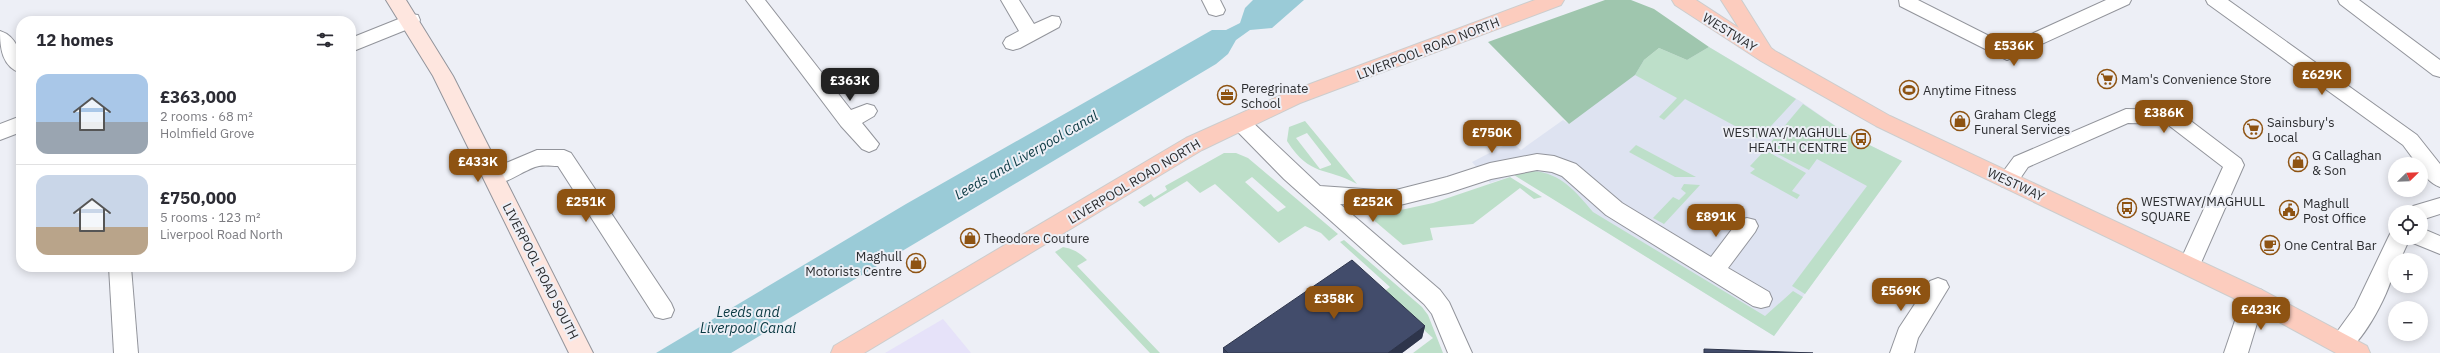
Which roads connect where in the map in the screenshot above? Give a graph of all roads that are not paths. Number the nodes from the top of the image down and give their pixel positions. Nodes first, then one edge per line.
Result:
1 (396, 0) edge
2 (755, 0) edge
3 (1010, 0) edge
4 (1554, 0) edge
5 (1682, 0) edge
6 (1731, 0) edge
7 (2122, 0) edge
8 (2216, 0) edge
9 (2347, 0) edge
10 (1907, 2) dead end
11 (411, 20) junction
12 (1052, 22) dead end
13 (1030, 33) junction
14 (0, 38) edge
15 (356, 43) edge
16 (1013, 43) dead end
17 (1768, 56) junction
18 (16, 59) edge
19 (2440, 70) edge
20 (867, 111) dead end
21 (848, 121) junction
22 (1241, 123) junction
23 (16, 125) edge
24 (0, 133) edge
25 (869, 144) dead end
26 (494, 177) junction
27 (2008, 180) junction
28 (2440, 180) edge
29 (1315, 194) junction
30 (2440, 206) edge
31 (2428, 210) edge
32 (1747, 226) dead end
33 (2428, 240) edge
34 (2396, 245) edge
35 (2440, 245) edge
36 (2189, 266) junction
37 (1713, 271) junction
38 (120, 272) edge
39 (1938, 288) dead end
40 (2254, 298) junction
41 (1761, 299) dead end
42 (663, 310) dead end
43 (2350, 348) edge
44 (126, 353) edge
45 (581, 353) edge
46 (843, 353) edge
47 (1460, 353) edge
48 (1902, 353) edge
49 (2236, 353) edge

1 - 11 main road, LIVERPOOL ROAD SOUTH
2 - 21 street
3 - 13 street
4 - 22 main road, LIVERPOOL ROAD NORTH
5 - 17 main road, WESTWAY
6 - 17 main road
7 - 10 street
8 - 28 street
9 - 19 street
11 - 15 street
11 - 26 main road, LIVERPOOL ROAD SOUTH
12 - 13 street
13 - 16 street
14 - 18 street
17 - 27 main road, WESTWAY
20 - 21 street
21 - 25 street
22 - 29 street
22 - 46 main road, LIVERPOOL ROAD NORTH
23 - 24 street
26 - 42 street
26 - 45 main road, LIVERPOOL ROAD SOUTH
27 - 36 main road, WESTWAY
27 - 36 street
29 - 37 street
29 - 47 street
30 - 31 street
32 - 37 street
33 - 35 street
34 - 43 street
36 - 40 main road, WESTWAY
37 - 41 street
38 - 44 street
39 - 48 street
40 - 43 main road, WESTWAY
40 - 49 street

